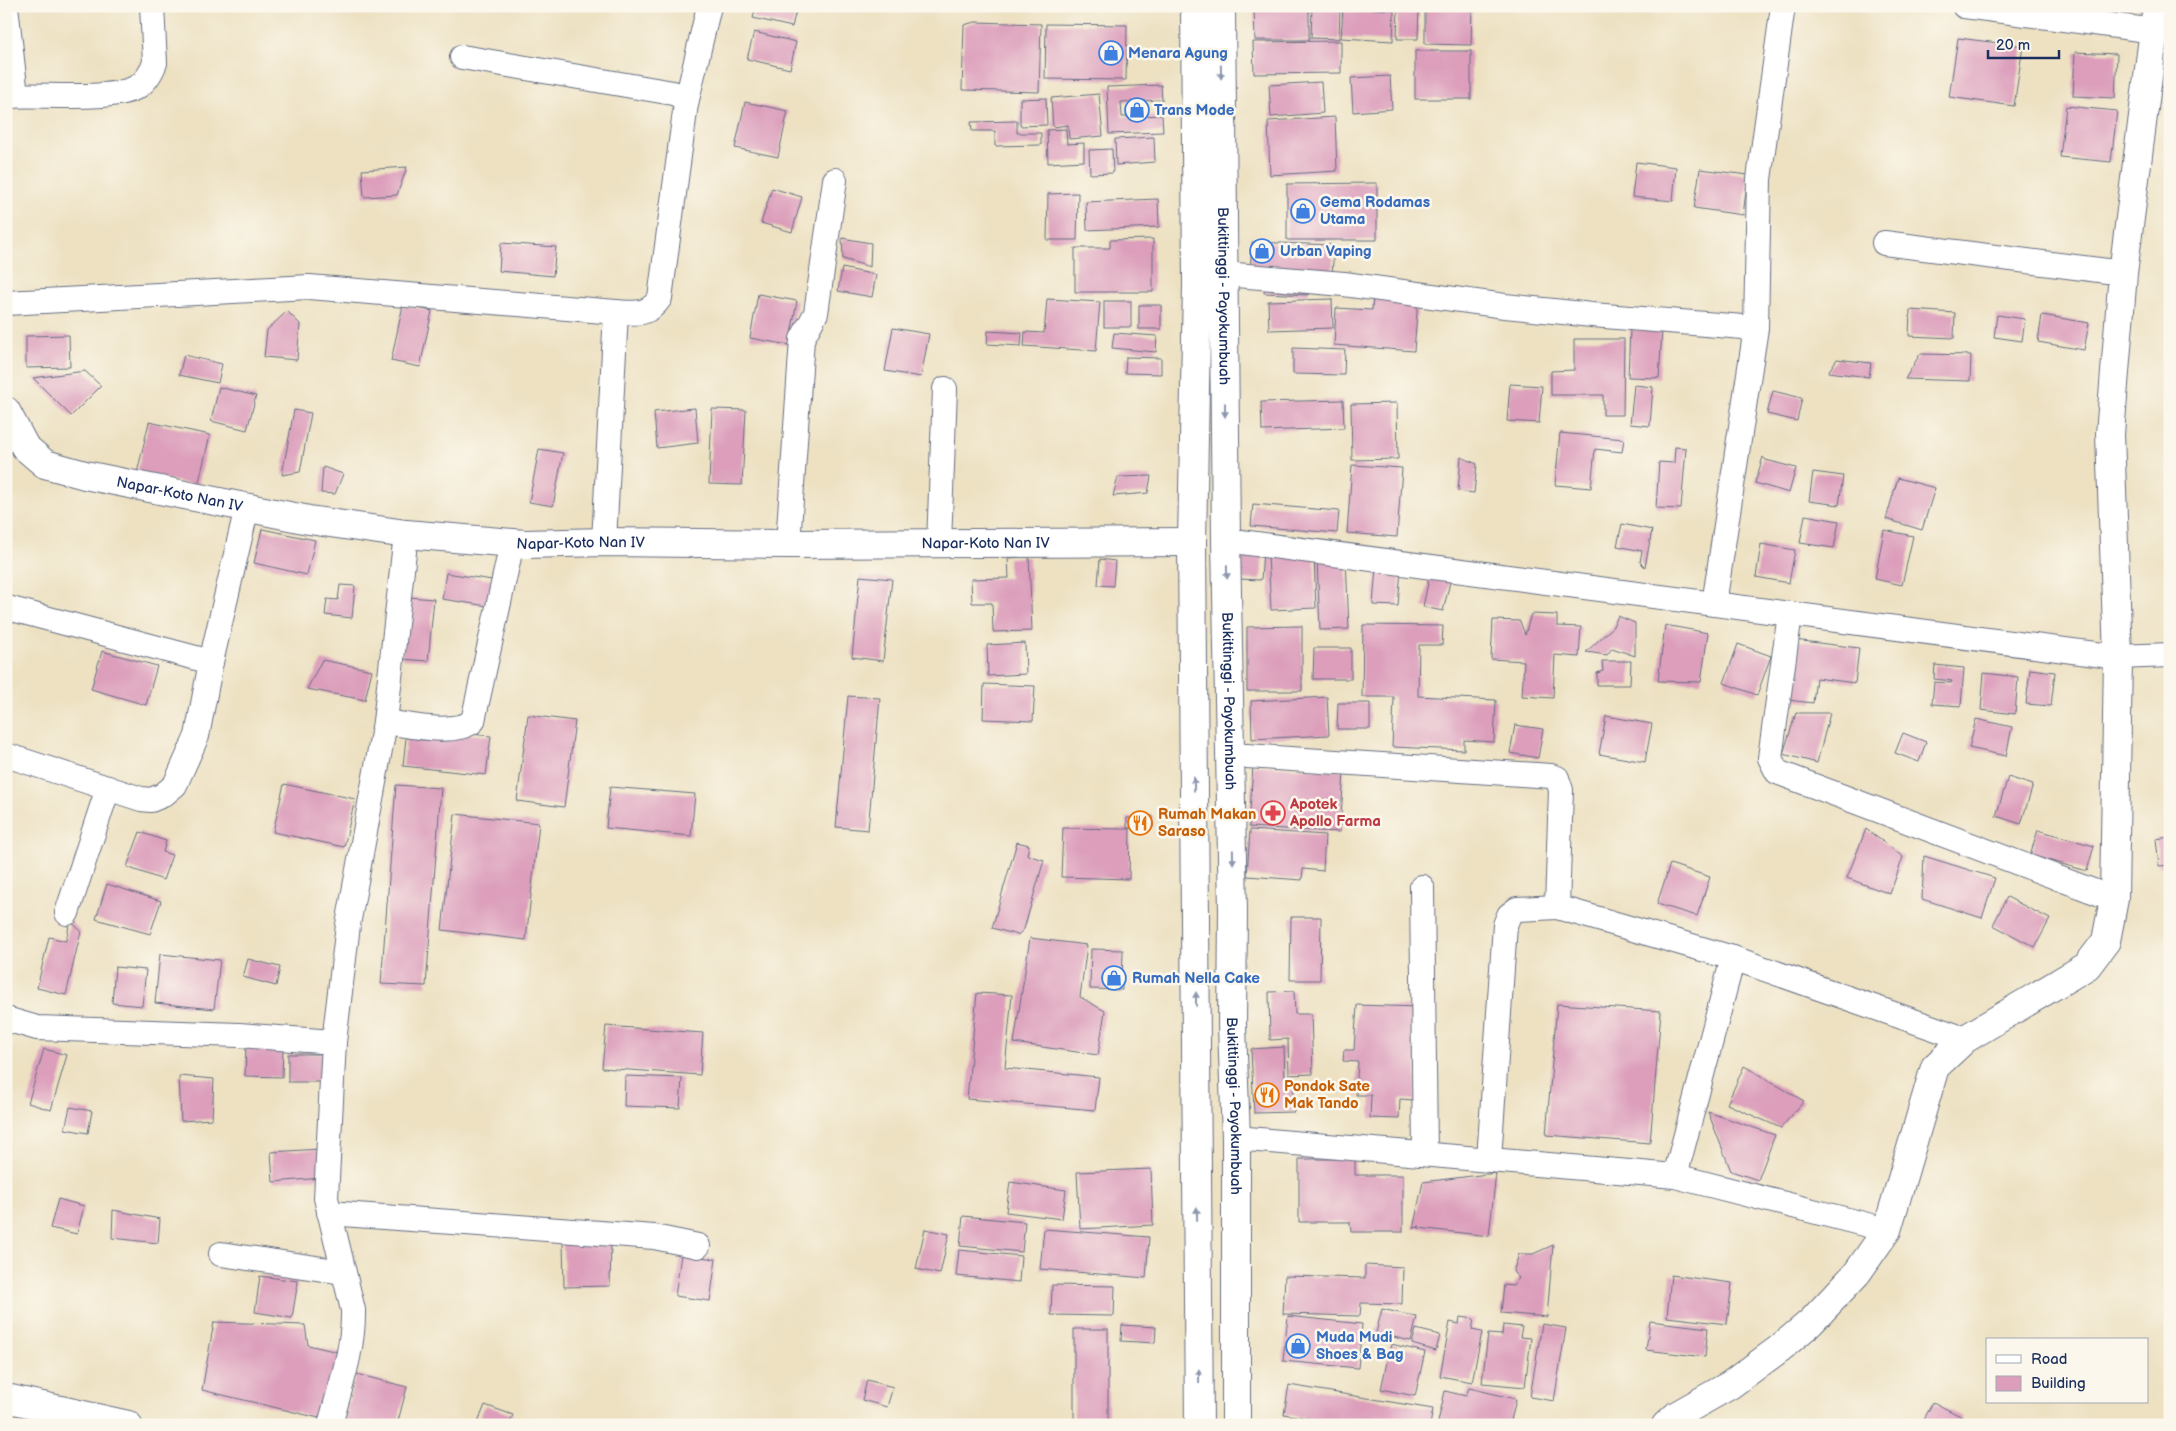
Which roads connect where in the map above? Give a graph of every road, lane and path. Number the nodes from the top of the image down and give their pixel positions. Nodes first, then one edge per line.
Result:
1 (6, 6) edge
2 (152, 6) edge
3 (709, 6) edge
4 (1195, 6) edge
5 (1221, 6) edge
6 (1782, 6) edge
7 (1964, 6) edge
8 (2160, 23) edge
9 (462, 57) dead end
10 (11, 95) edge
11 (686, 104) junction
12 (835, 180) dead end
13 (1884, 242) dead end
14 (2123, 273) junction
15 (1224, 274) junction
16 (6, 303) edge
17 (616, 312) junction
18 (1756, 328) junction
19 (945, 389) dead end
20 (6, 411) edge
21 (247, 507) junction
22 (406, 534) junction
23 (1226, 540) junction
24 (604, 542) junction
25 (939, 542) junction
26 (1192, 542) junction
27 (512, 543) junction
28 (788, 544) junction
29 (1714, 604) junction
30 (8, 608) dead end
31 (1790, 614) junction
32 (2170, 655) edge
33 (2118, 657) junction
34 (211, 662) junction
35 (385, 722) junction
36 (6, 755) edge
37 (1231, 755) junction
38 (108, 788) junction
39 (1422, 886) dead end
40 (2114, 899) junction
41 (1557, 907) junction
42 (1233, 911) junction
43 (1196, 912) junction
44 (67, 913) dead end
45 (1733, 958) junction
46 (6, 1019) edge
47 (1196, 1026) junction
48 (1232, 1026) junction
49 (1965, 1039) junction
50 (334, 1042) junction
51 (1236, 1138) junction
52 (1425, 1153) junction
53 (1489, 1159) junction
54 (1675, 1176) junction
55 (329, 1214) junction
56 (1887, 1230) junction
57 (698, 1246) dead end
58 (221, 1254) dead end
59 (343, 1272) junction
60 (6, 1398) edge
61 (128, 1425) edge
62 (330, 1425) edge
63 (1199, 1425) edge
64 (1236, 1425) edge
65 (1666, 1425) edge

1 - 10 street
2 - 10 street
3 - 11 street
4 - 26 main road, Bukittinggi - Payokumbuah
5 -> 15 main road, Bukittinggi - Payokumbuah
6 - 18 street
7 - 8 street
8 - 14 main road
9 - 11 street
11 - 17 street
12 - 28 street
13 - 14 street
14 - 33 main road
15 - 18 street
15 -> 23 main road, Bukittinggi - Payokumbuah
16 - 17 street
17 - 24 street
18 - 29 street
19 - 25 street
20 - 21 main road, Napar-Koto Nan IV
21 - 22 main road, Napar-Koto Nan IV
21 - 34 street
22 - 27 main road, Napar-Koto Nan IV
22 - 35 street
23 - 29 street
23 -> 37 main road, Bukittinggi - Payokumbuah
24 - 27 main road, Napar-Koto Nan IV
24 - 28 main road, Napar-Koto Nan IV
25 - 26 main road, Napar-Koto Nan IV
25 - 28 main road, Napar-Koto Nan IV
43 -> 26 main road, Bukittinggi - Payokumbuah
27 - 35 street
29 - 31 street
30 - 34 street
31 - 33 street
31 - 40 street
32 - 33 street
33 - 40 main road
34 - 38 street
35 - 50 street
36 - 38 street
37 - 41 street
37 -> 42 main road, Bukittinggi - Payokumbuah
38 - 44 street
39 - 52 street
40 - 49 main road
41 - 45 street
41 - 53 street
42 - 43 main road
42 - 48 main road, Bukittinggi - Payokumbuah
47 -> 43 main road, Bukittinggi - Payokumbuah
45 - 49 street
45 - 54 street
46 - 50 street
47 - 48 main road
63 -> 47 main road, Bukittinggi - Payokumbuah
48 - 51 main road, Bukittinggi - Payokumbuah
49 - 56 main road
50 - 55 street
51 - 52 street
51 - 64 main road, Bukittinggi - Payokumbuah
52 - 53 street
53 - 54 street
54 - 56 street
55 - 57 street
55 - 59 street
56 - 65 main road
58 - 59 street
59 - 62 street
60 - 61 main road

